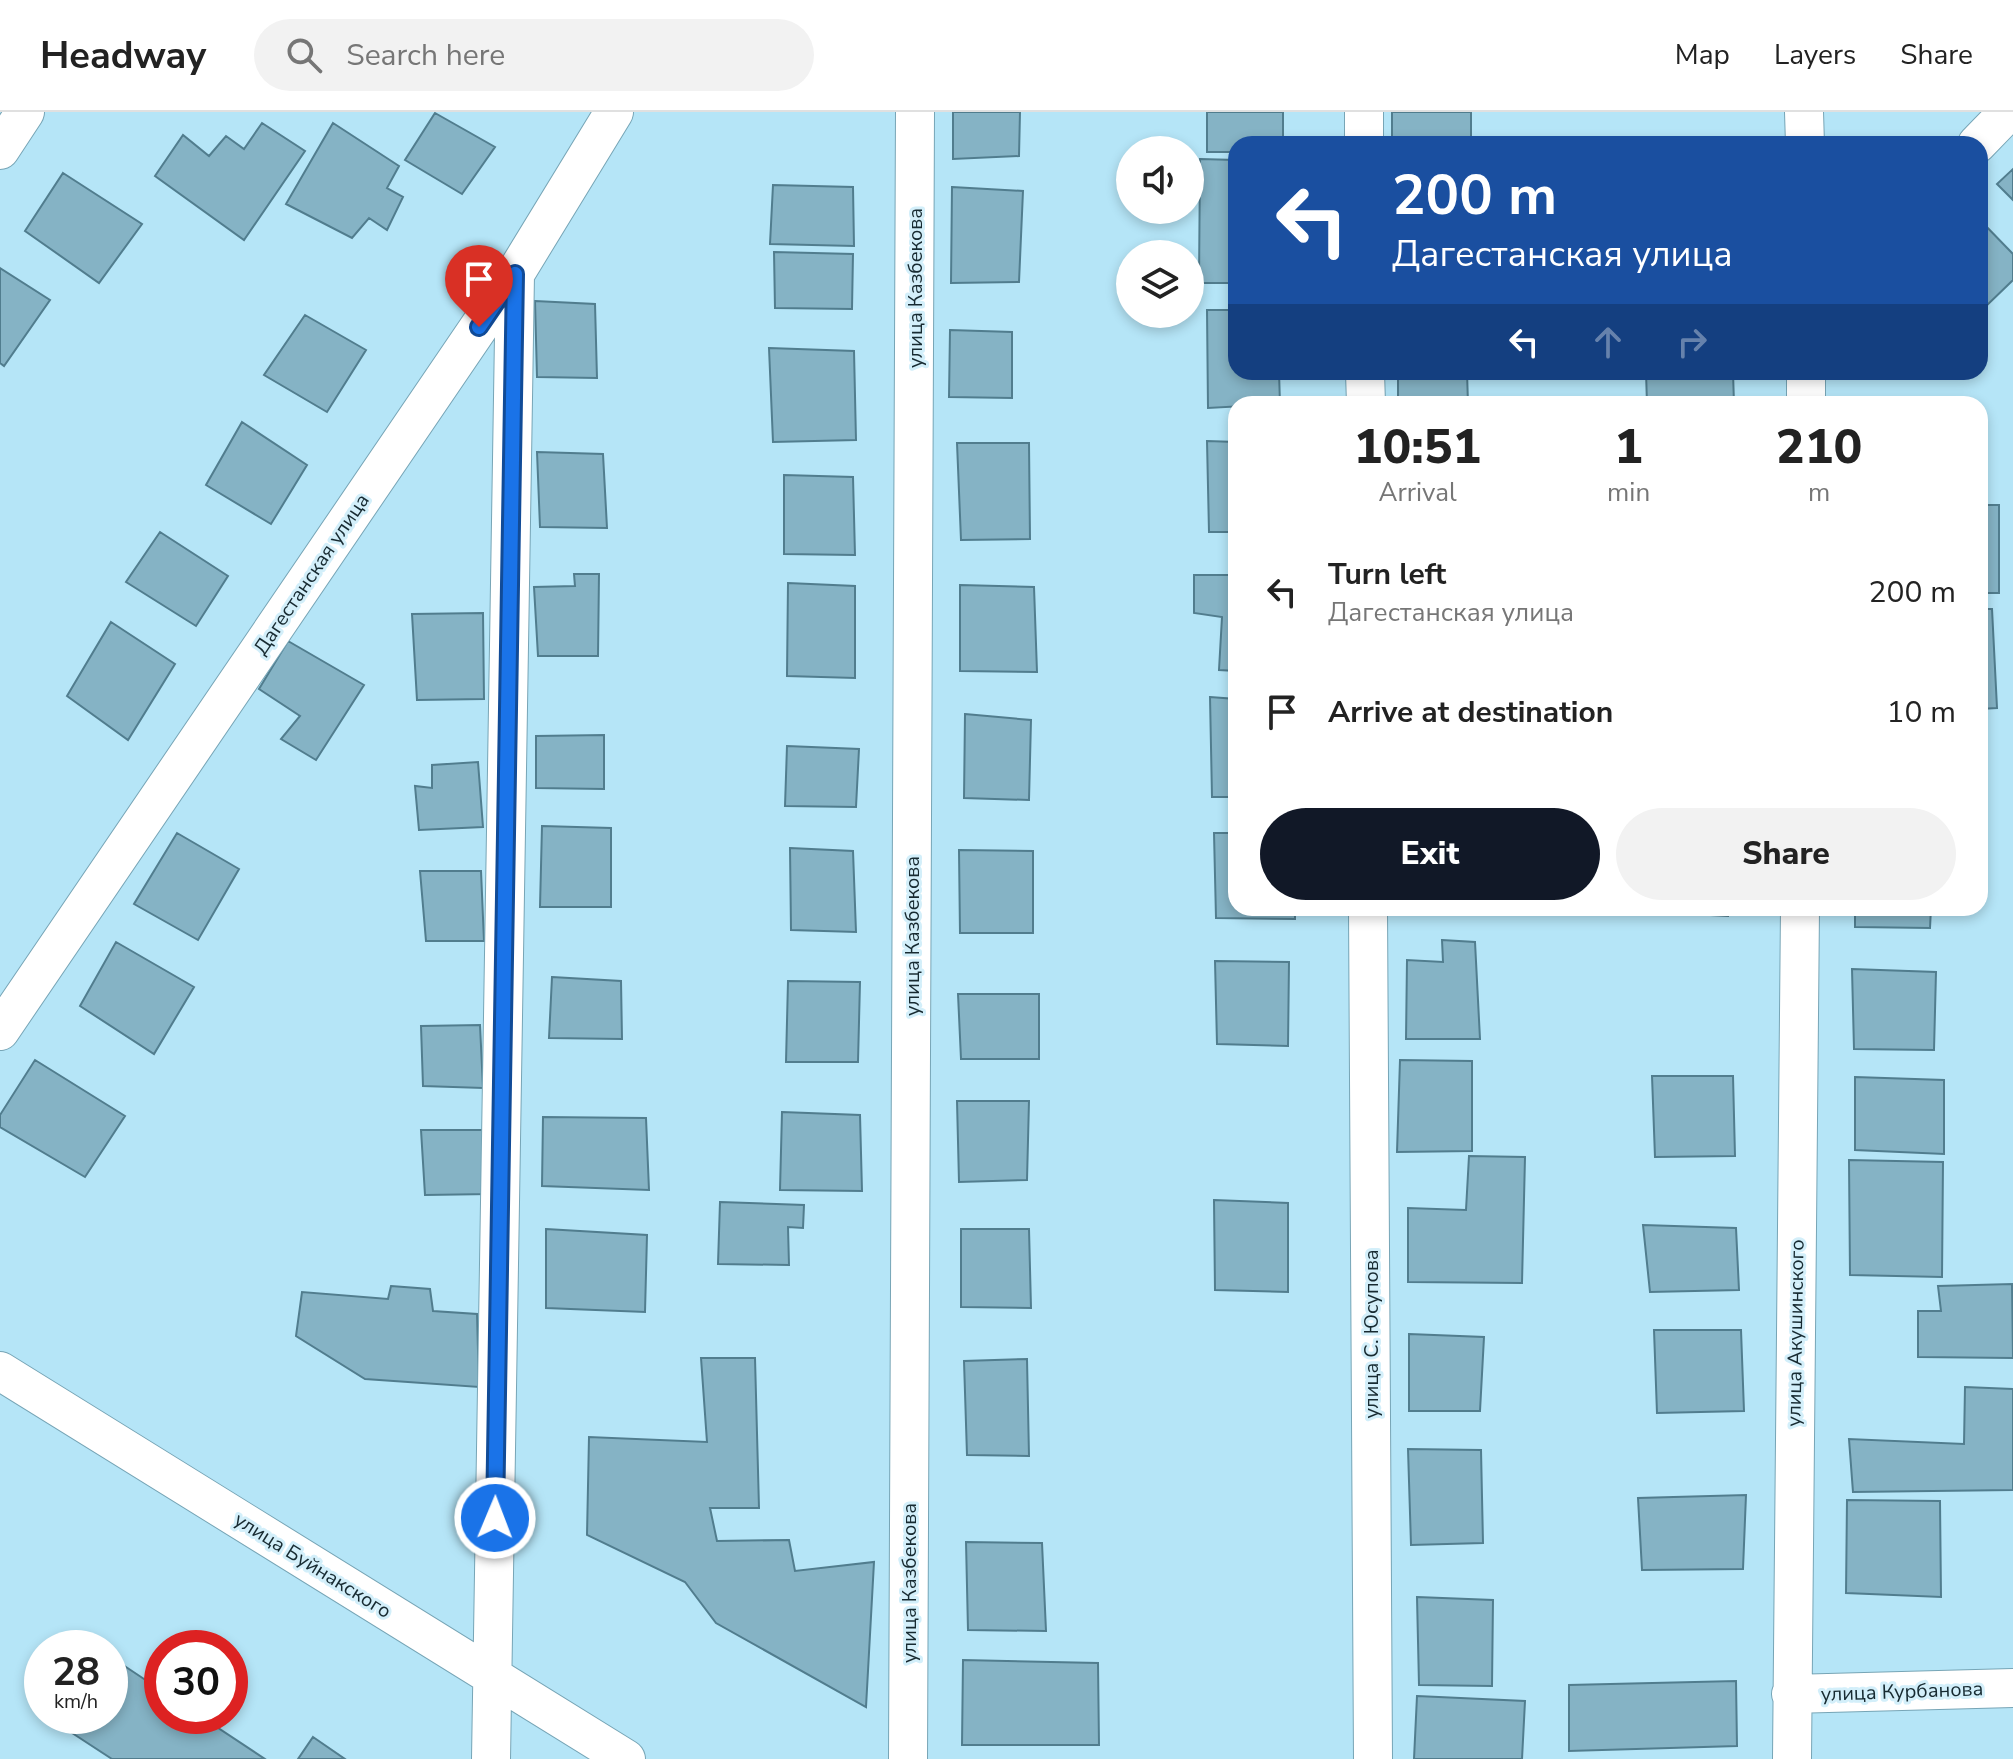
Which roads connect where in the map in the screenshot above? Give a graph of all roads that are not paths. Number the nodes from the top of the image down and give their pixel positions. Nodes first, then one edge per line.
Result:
1 (25, 112) edge
2 (614, 112) edge
3 (915, 112) edge
4 (1364, 112) edge
5 (1804, 112) edge
6 (2008, 112) edge
7 (1364, 136) edge
8 (1805, 136) edge
9 (1985, 136) edge
10 (0, 150) edge
11 (515, 274) junction
12 (1368, 916) edge
13 (1800, 916) edge
14 (0, 1031) edge
15 (0, 1371) edge
16 (493, 1677) junction
17 (2013, 1688) edge
18 (1791, 1694) junction
19 (491, 1759) edge
20 (626, 1759) edge
21 (908, 1759) edge
22 (1373, 1759) edge
23 (1792, 1759) edge

1 - 10 street
2 - 11 street, Дагестанская улица
3 - 21 street, улица Казбекова
4 - 7 street
5 - 8 street
6 - 9 street
11 - 14 street, Дагестанская улица
11 - 16 street
12 - 22 street, улица С. Юсупова
13 - 18 street, улица Акушинского
15 - 16 street, улица Буйнакского
16 - 19 street
16 - 20 street, улица Буйнакского
17 - 18 street, улица Курбанова
18 - 23 street, улица Акушинского

